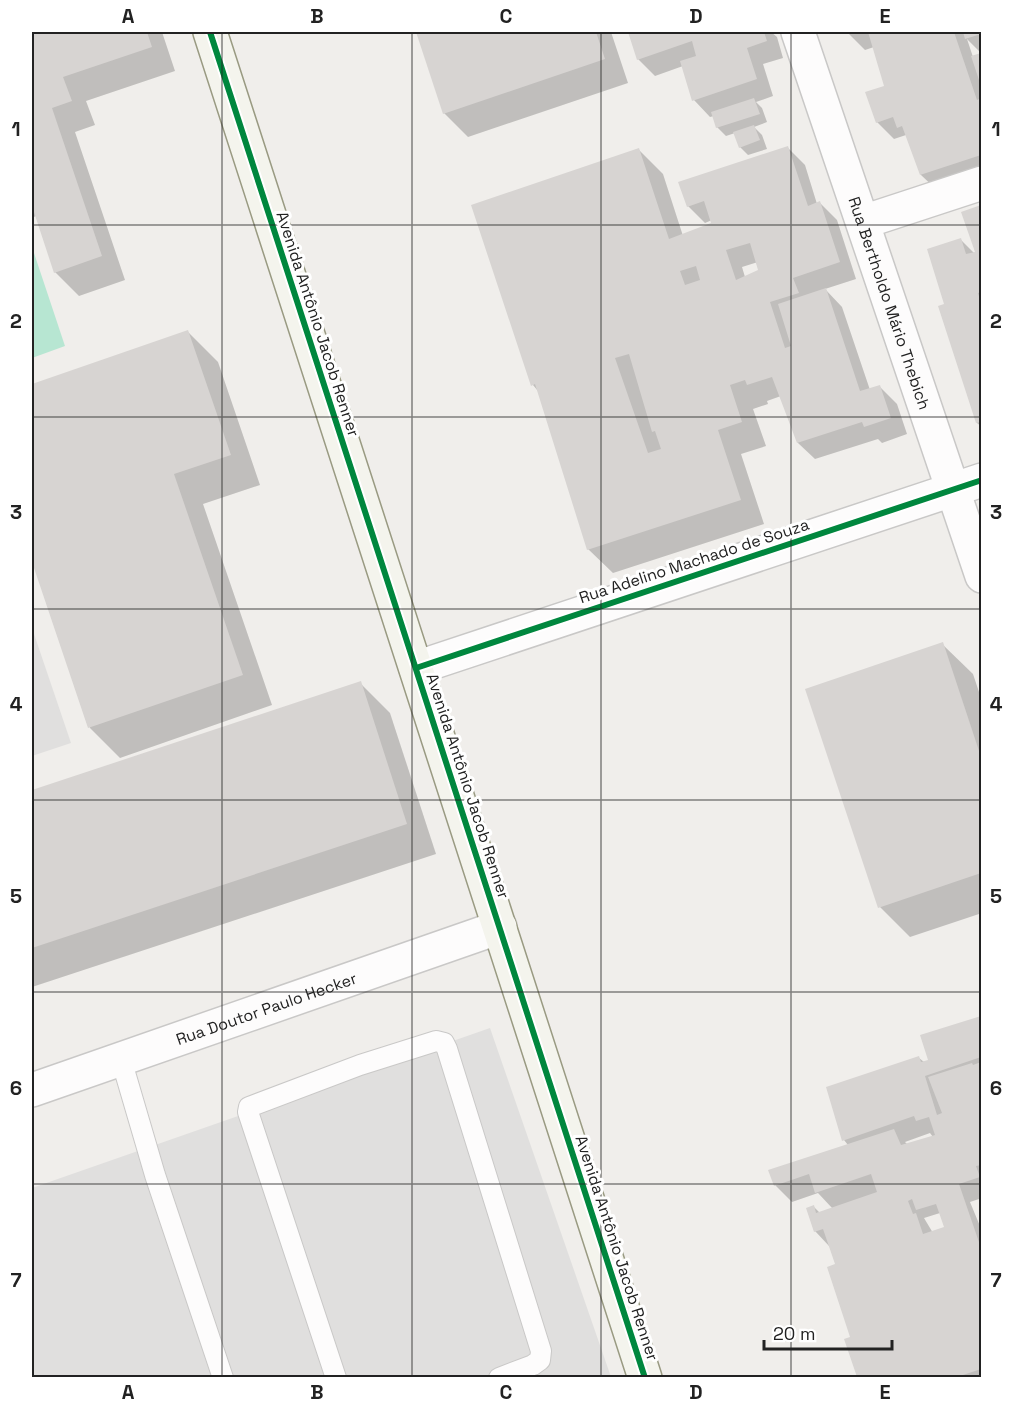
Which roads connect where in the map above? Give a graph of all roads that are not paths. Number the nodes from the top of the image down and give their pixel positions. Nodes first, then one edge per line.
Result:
1 (210, 32) edge
2 (798, 32) edge
3 (981, 183) edge
4 (863, 222) junction
5 (967, 485) edge
6 (981, 576) edge
7 (416, 668) junction
8 (500, 927) junction
9 (121, 1059) junction
10 (32, 1090) edge
11 (223, 1377) edge
12 (336, 1377) edge
13 (499, 1377) edge
14 (645, 1377) edge

1 - 7 main road, Avenida Antônio Jacob Renner
2 - 4 street, Rua Bertholdo Mário Thebich
3 - 4 street
4 - 5 street, Rua Bertholdo Mário Thebich
5 - 6 street, Rua Bertholdo Mário Thebich
5 - 7 street, Rua Adelino Machado de Souza
7 - 8 main road, Avenida Antônio Jacob Renner
8 - 9 street, Rua Doutor Paulo Hecker
8 - 14 main road, Avenida Antônio Jacob Renner
9 - 10 street, Rua Doutor Paulo Hecker
9 - 11 lane
12 - 13 lane

